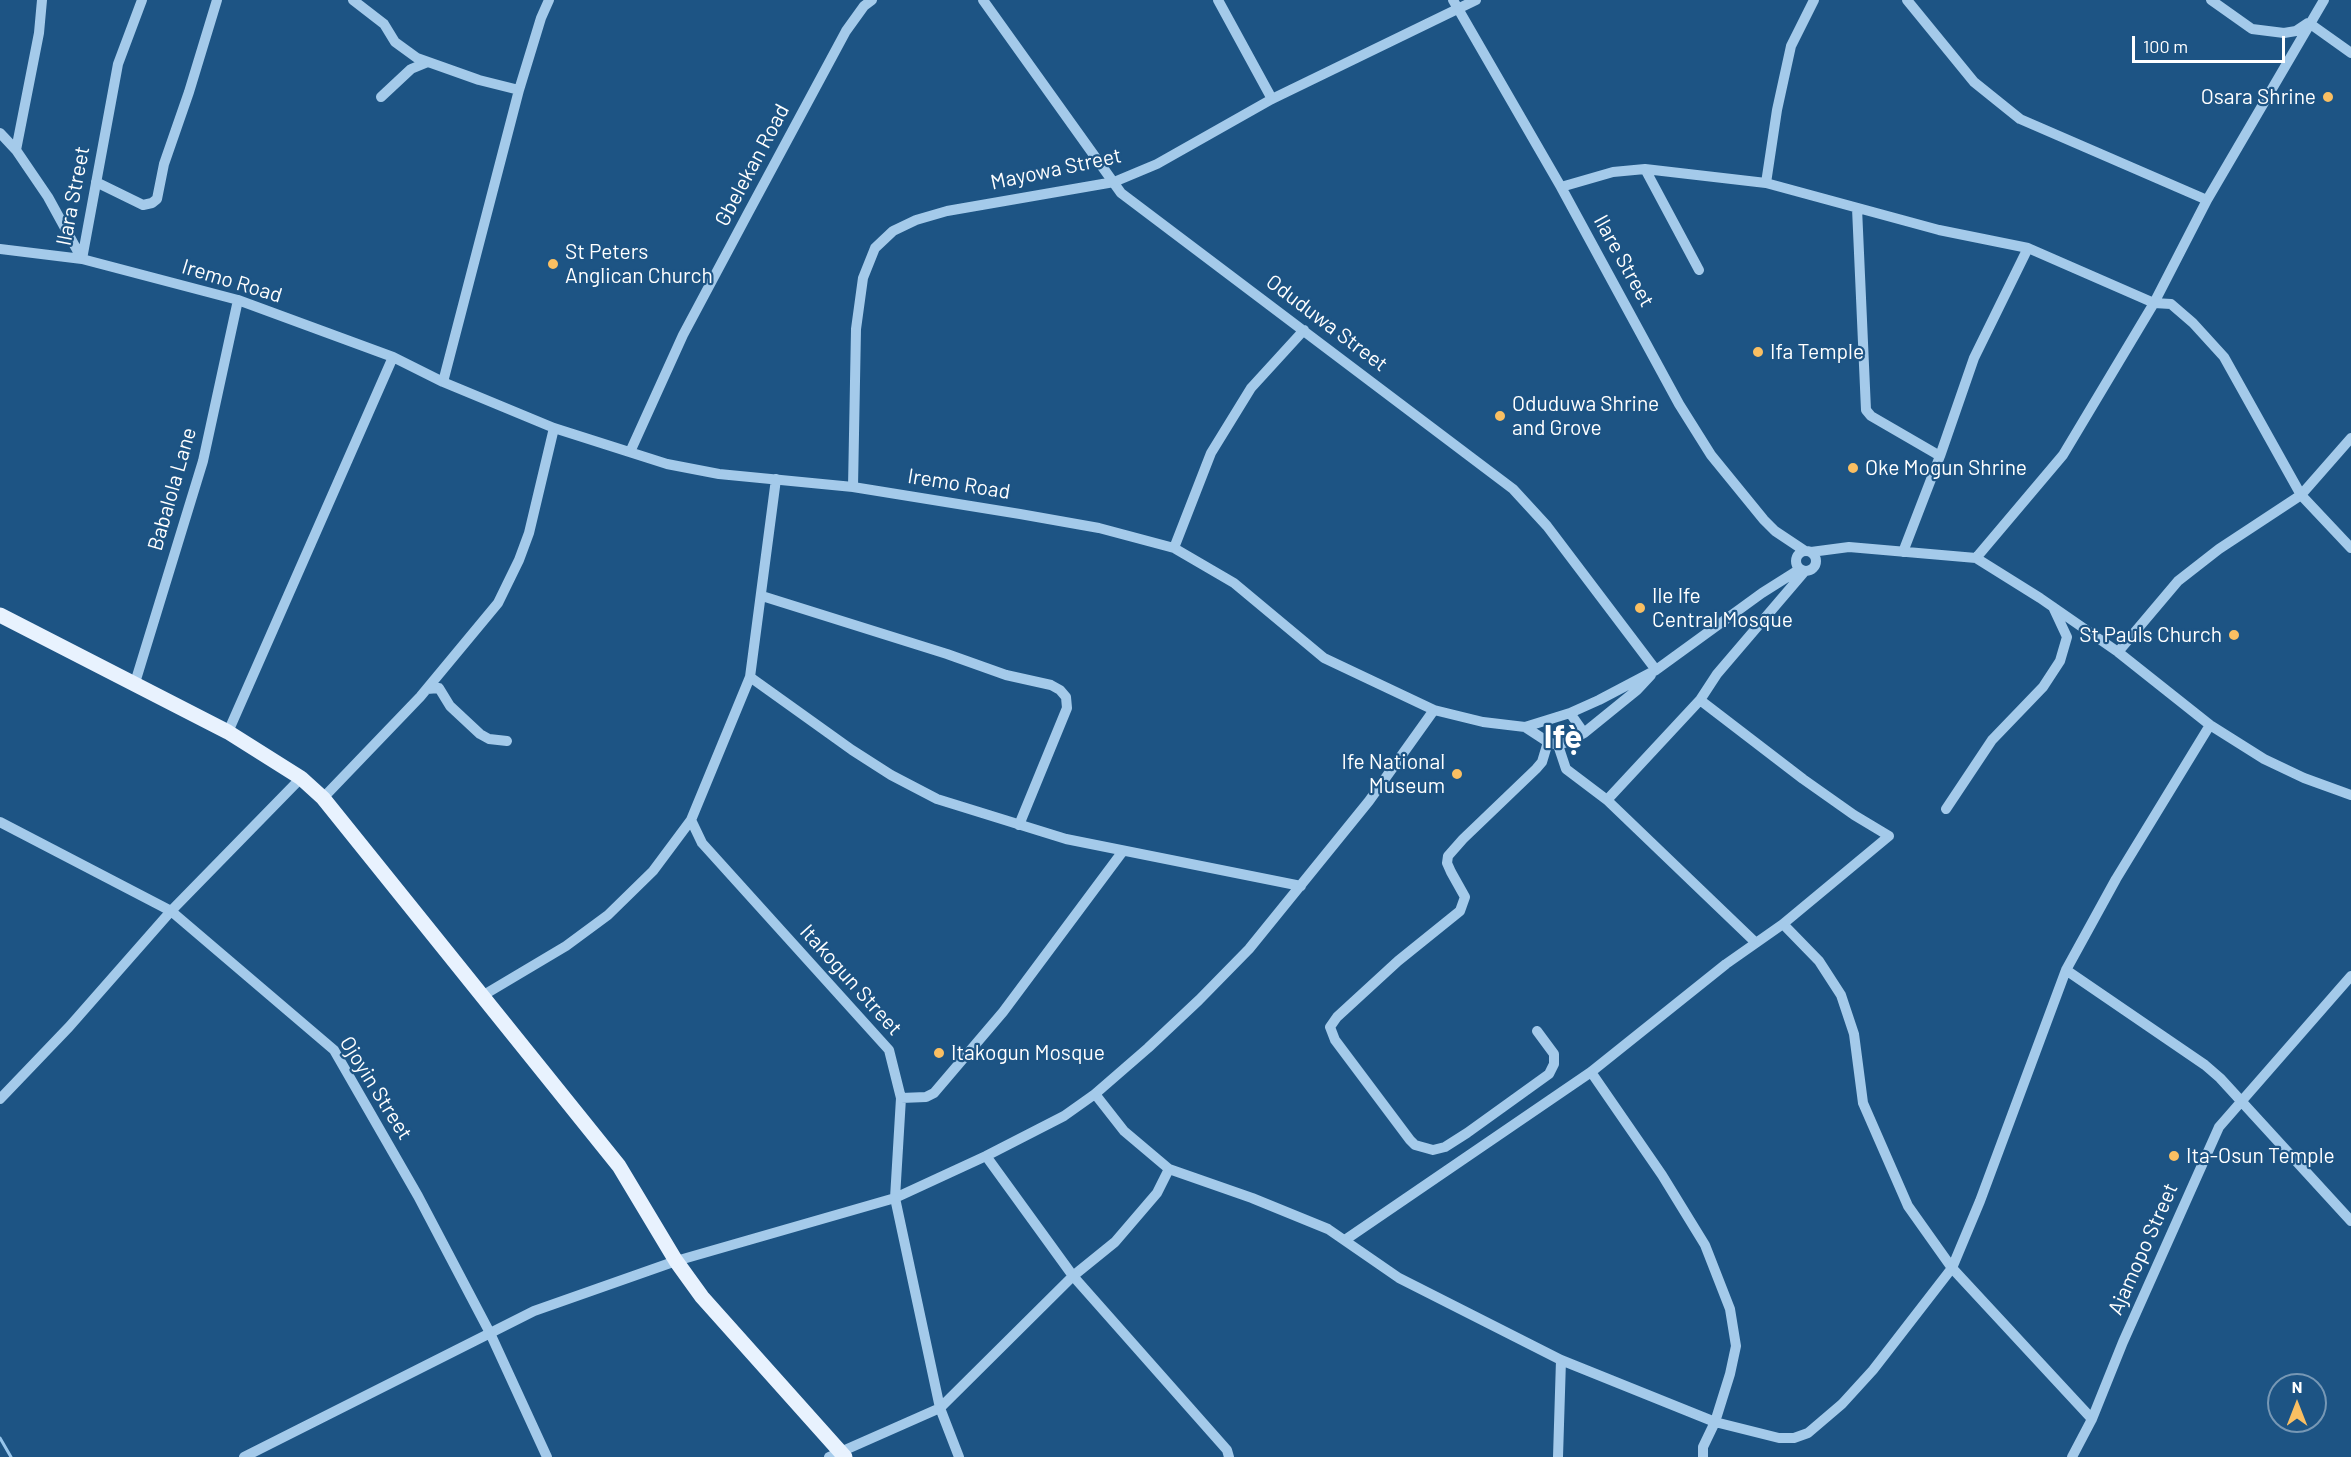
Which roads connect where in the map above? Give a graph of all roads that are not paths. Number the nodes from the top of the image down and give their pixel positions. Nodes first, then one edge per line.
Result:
1 (42, 0) edge
2 (142, 0) edge
3 (217, 0) edge
4 (353, 0) edge
5 (549, 0) edge
6 (872, 0) edge
7 (983, 0) edge
8 (1218, 0) edge
9 (1476, 0) edge
10 (1814, 0) edge
11 (1907, 0) edge
12 (2211, 0) edge
13 (2324, 0) edge
14 (1456, 4) edge
15 (2308, 23) junction
16 (2351, 53) edge
17 (428, 62) junction
18 (519, 90) junction
19 (381, 97) dead end
20 (1272, 99) junction
21 (0, 133) edge
22 (16, 150) junction
23 (1646, 169) junction
24 (96, 182) junction
25 (1114, 182) junction
26 (1766, 183) junction
27 (1561, 187) junction
28 (2207, 200) junction
29 (1857, 208) junction
30 (2028, 248) junction
31 (0, 249) edge
32 (82, 259) junction
33 (1699, 270) dead end
34 (238, 300) junction
35 (2154, 303) junction
36 (1304, 330) junction
37 (393, 357) junction
38 (443, 382) junction
39 (554, 428) junction
40 (2351, 438) edge
41 (630, 452) junction
42 (1940, 456) junction
43 (776, 479) junction
44 (853, 487) junction
45 (2301, 495) junction
46 (1174, 548) junction
47 (2351, 548) edge
48 (1903, 552) junction
49 (1976, 558) junction
50 (1804, 561) junction
51 (762, 596) junction
52 (2052, 607) junction
53 (0, 615) edge
54 (2118, 652) junction
55 (1656, 670) junction
56 (750, 677) junction
57 (134, 686) junction
58 (427, 689) junction
59 (1700, 700) junction
60 (1434, 711) junction
61 (1570, 713) junction
62 (2210, 726) junction
63 (1525, 727) junction
64 (228, 732) junction
65 (1584, 733) junction
66 (507, 741) dead end
67 (1553, 743) junction
68 (301, 778) junction
69 (2351, 795) edge
70 (323, 798) junction
71 (1607, 800) junction
72 (1946, 808) dead end
73 (691, 820) junction
74 (0, 822) edge
75 (1019, 825) junction
76 (1123, 851) junction
77 (1301, 886) junction
78 (171, 911) junction
79 (1783, 924) junction
80 (1755, 942) junction
81 (2066, 970) junction
82 (2351, 976) edge
83 (482, 996) junction
84 (1537, 1031) dead end
85 (1591, 1072) junction
86 (1095, 1094) junction
87 (901, 1098) junction
88 (0, 1100) edge
89 (2241, 1102) junction
90 (986, 1156) junction
91 (1169, 1169) junction
92 (895, 1198) junction
93 (2351, 1221) edge
94 (1345, 1240) junction
95 (676, 1261) junction
96 (1952, 1268) junction
97 (1073, 1276) junction
98 (490, 1333) junction
99 (1561, 1360) junction
100 (939, 1408) junction
101 (2092, 1419) junction
102 (1715, 1422) junction
103 (838, 1455) edge
104 (244, 1457) edge
105 (547, 1457) edge
106 (959, 1457) edge
107 (1229, 1457) edge
108 (1558, 1457) edge
109 (1703, 1457) edge
110 (2072, 1457) edge

1 - 22 street
2 - 24 street, Ilara Street
3 - 24 street
4 - 17 street
5 - 18 street
6 - 41 street, Gbelekan Road
7 - 25 street, Oduduwa Street
8 - 20 street
9 - 14 street, Mayowa Street
10 - 26 street
11 - 28 street
12 - 15 street
13 - 15 street
14 - 20 street, Mayowa Street
14 - 27 street, Ilare Street
15 - 16 street
15 - 28 street
17 - 18 street
17 - 19 street
18 - 38 street
20 - 25 street, Mayowa Street
21 - 22 street, Ilara Street
22 - 32 street, Ilara Street
23 - 26 street
23 - 27 street
23 - 33 street
24 - 32 street, Ilara Street
25 - 36 street, Oduduwa Street
25 - 44 street, Mayowa Street
26 - 29 street
27 - 50 street, Ilare Street
28 - 35 street
29 - 30 street
29 - 42 street
30 - 35 street
30 - 42 street
31 - 32 street, Iremo Road
32 - 34 street, Iremo Road
34 - 37 street, Iremo Road
34 - 57 street, Babalola Lane
35 - 45 street
35 - 49 street
36 - 46 street
36 - 55 street, Oduduwa Street
37 - 38 street, Iremo Road
37 - 64 street
38 - 39 street, Iremo Road
39 - 41 street, Iremo Road
39 - 58 street
40 - 45 street
41 - 43 street, Iremo Road
42 - 48 street
43 - 44 street, Iremo Road
43 - 51 street
44 - 46 street, Iremo Road
45 - 47 street
45 - 54 street
46 - 60 street, Iremo Road
48 - 49 street
48 - 50 street
49 - 52 street
50 - 55 street
50 - 59 street
51 - 56 street
51 - 75 street
52 - 54 street
52 - 72 street
53 - 57 main road
54 - 62 street
55 - 61 street
55 - 65 street
56 - 73 street
56 - 75 street
57 - 64 main road
58 - 66 street
58 - 70 street
59 - 71 street
59 - 79 street
60 - 63 street, Iremo Road
60 - 77 street
61 - 63 street
61 - 65 street
62 - 69 street
62 - 81 street
63 - 67 street
64 - 68 main road
65 - 67 street
67 - 71 street
67 - 84 street
68 - 70 main road
68 - 78 street
70 - 83 main road
71 - 80 street
73 - 83 street
73 - 87 street, Itakogun Street
74 - 78 street, Ojoyin Street
75 - 76 street
76 - 77 street
76 - 87 street
77 - 86 street
78 - 88 street
78 - 98 street, Ojoyin Street
79 - 80 street
79 - 96 street
80 - 85 street
81 - 89 street
81 - 96 street
82 - 89 street, Ajamopo Street
83 - 95 main road
85 - 94 street
85 - 102 street
86 - 90 street
86 - 91 street
87 - 92 street, Itakogun Street
89 - 93 street
89 - 101 street, Ajamopo Street
90 - 92 street
90 - 97 street
91 - 94 street
91 - 97 street
92 - 95 street
92 - 100 street, Itakogun Street
94 - 99 street
95 - 98 street
95 - 103 main road
96 - 101 street
96 - 102 street
97 - 100 street
97 - 107 street
98 - 104 street
98 - 105 street, Ojoyin Street
99 - 102 street
99 - 108 street
100 - 103 street
100 - 106 street, Itakogun Street
101 - 110 street, Ajamopo Street
102 - 109 street

